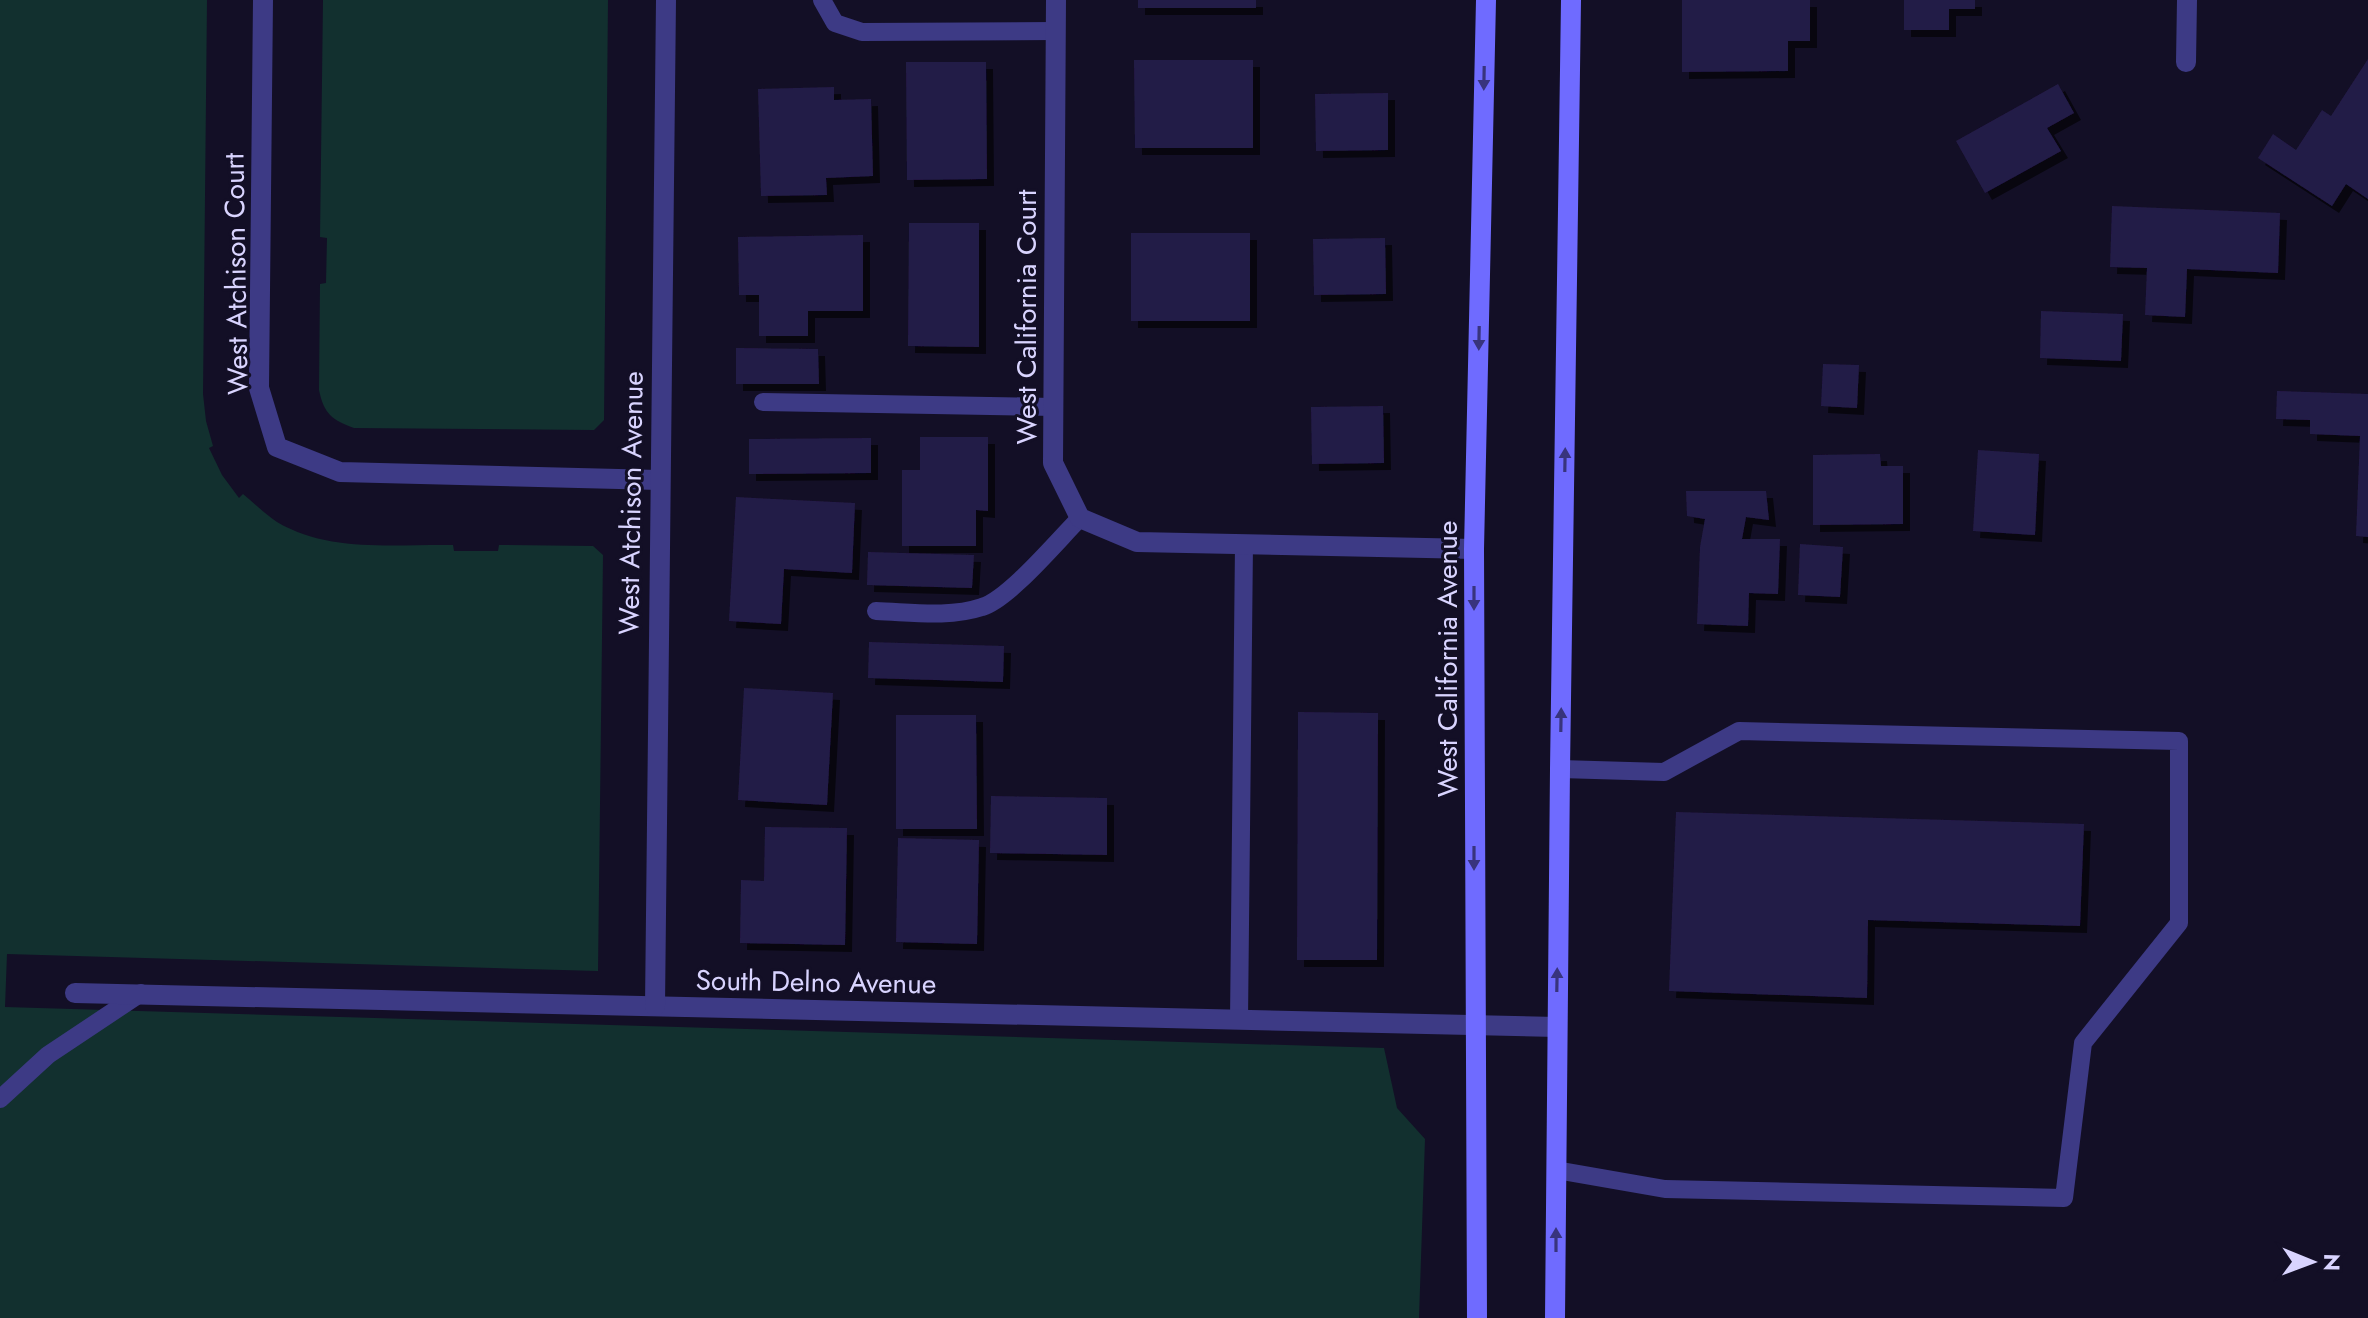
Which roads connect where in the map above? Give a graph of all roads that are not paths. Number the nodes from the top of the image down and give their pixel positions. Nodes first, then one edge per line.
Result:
1 (263, 0) edge
2 (666, 0) edge
3 (822, 0) edge
4 (1056, 0) edge
5 (1486, 0) edge
6 (1571, 0) edge
7 (2187, 0) edge
8 (1056, 31) junction
9 (2186, 62) dead end
10 (763, 402) dead end
11 (1053, 407) junction
12 (659, 480) junction
13 (1080, 518) junction
14 (1244, 544) junction
15 (1474, 549) junction
16 (876, 611) dead end
17 (1560, 769) junction
18 (75, 993) dead end
19 (141, 993) junction
20 (655, 1006) junction
21 (1239, 1020) junction
22 (1475, 1025) junction
23 (1557, 1027) junction
24 (0, 1099) edge
25 (1556, 1170) junction
26 (1477, 1318) edge
27 (1555, 1318) edge

1 - 12 street, West Atchison Court
2 - 12 street, West Atchison Avenue
3 - 8 lane
4 - 8 street, West California Court
5 -> 15 main road, West California Avenue
17 -> 6 main road
7 - 9 street
8 - 11 street, West California Court
10 - 11 lane
11 - 13 street, West California Court
12 - 20 street, West Atchison Avenue
13 - 14 street
13 - 16 lane
14 - 15 street
14 - 21 lane
15 -> 22 main road, West California Avenue
23 -> 17 main road
17 - 25 lane
18 - 19 street, South Delno Avenue
19 - 20 street, South Delno Avenue
19 - 24 lane
20 - 21 street, South Delno Avenue
21 - 22 street, South Delno Avenue
22 - 23 street, South Delno Avenue
22 - 26 main road, West California Avenue
23 - 25 main road
27 -> 25 main road

